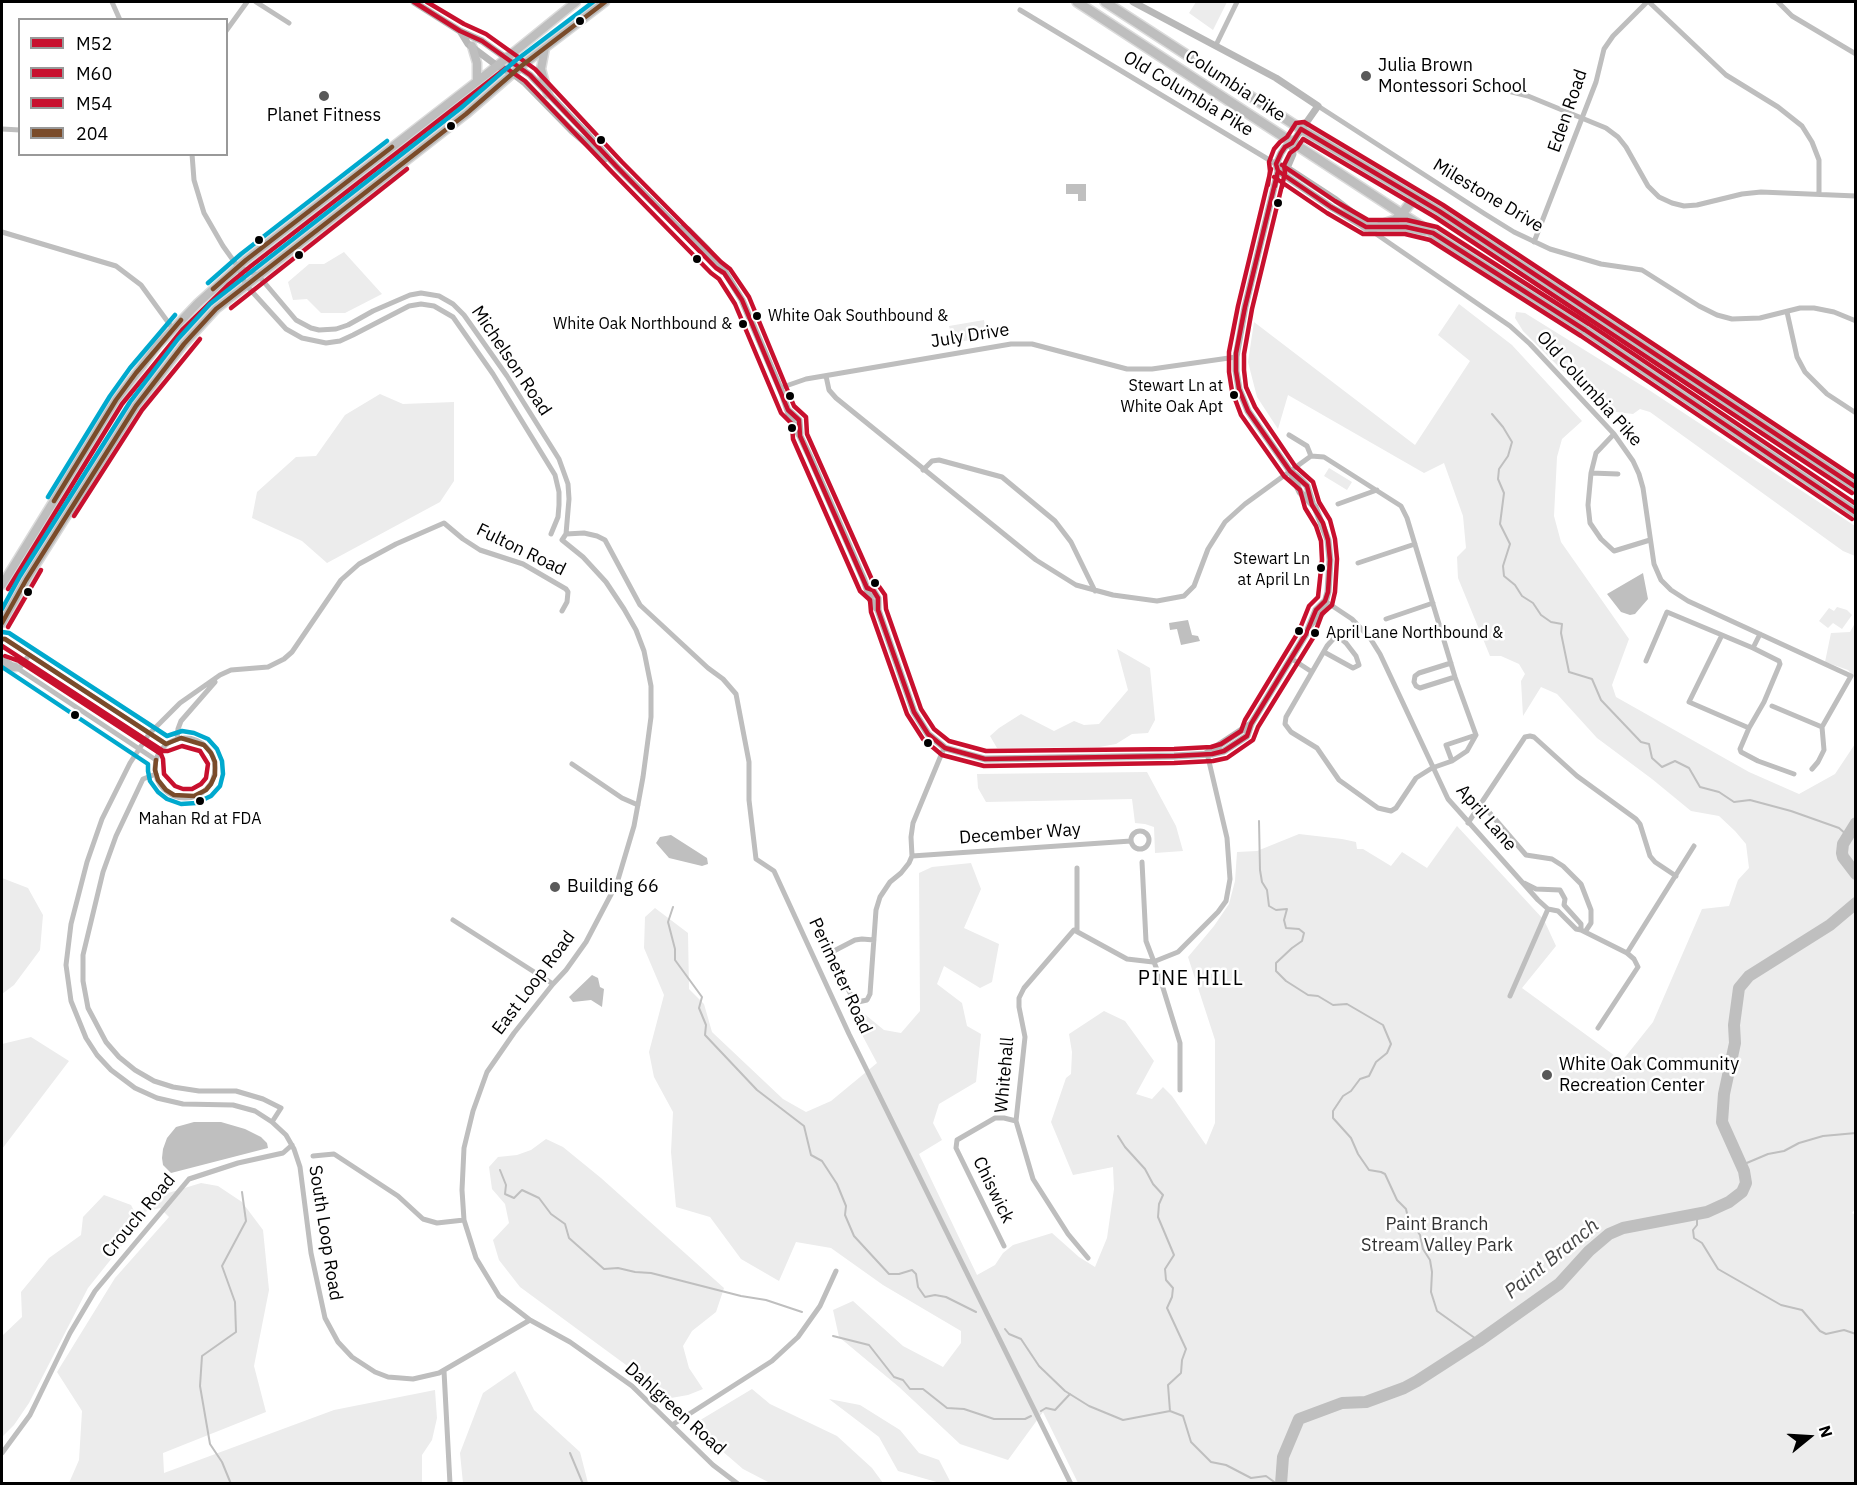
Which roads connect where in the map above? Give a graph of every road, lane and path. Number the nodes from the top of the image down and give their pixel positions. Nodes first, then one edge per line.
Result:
1 (112, 2) edge
2 (247, 2) edge
3 (256, 2) edge
4 (414, 2) edge
5 (576, 2) edge
6 (605, 2) edge
7 (1077, 2) edge
8 (1105, 2) edge
9 (1133, 2) edge
10 (1238, 2) edge
11 (1648, 2) edge
12 (1778, 2) edge
13 (1020, 10) dead end
14 (119, 18) edge
15 (289, 23) dead end
16 (228, 28) edge
17 (460, 31) junction
18 (1216, 45) junction
19 (472, 46) junction
20 (545, 48) junction
21 (1856, 54) edge
22 (505, 59) junction
23 (496, 65) junction
24 (520, 67) junction
25 (512, 74) junction
26 (477, 81) junction
27 (1474, 88) dead end
28 (548, 93) junction
29 (1318, 106) junction
30 (1583, 118) junction
31 (2, 129) edge
32 (1301, 129) junction
33 (18, 130) edge
34 (1292, 143) junction
35 (192, 156) edge
36 (617, 167) junction
37 (1277, 168) junction
38 (1287, 168) junction
39 (1819, 193) junction
40 (1856, 196) edge
41 (1415, 197) junction
42 (1402, 214) junction
43 (1376, 226) junction
44 (1365, 227) junction
45 (2, 232) edge
46 (1433, 233) junction
47 (1534, 242) junction
48 (238, 267) junction
49 (258, 275) junction
50 (246, 285) junction
51 (1787, 312) junction
52 (1856, 321) edge
53 (173, 329) junction
54 (1236, 357) junction
55 (826, 376) junction
56 (780, 388) junction
57 (1856, 413) edge
58 (1614, 434) junction
59 (1289, 435) dead end
60 (1311, 456) junction
61 (923, 470) junction
62 (1290, 471) junction
63 (1591, 472) junction
64 (1618, 474) dead end
65 (1856, 487) edge
66 (1377, 490) junction
67 (1338, 504) dead end
68 (1856, 513) edge
69 (551, 534) dead end
70 (566, 534) junction
71 (562, 540) joint
72 (1650, 540) junction
73 (1415, 544) junction
74 (1358, 563) dead end
75 (2, 585) edge
76 (1095, 591) junction
77 (1325, 601) junction
78 (1432, 603) junction
79 (562, 611) dead end
80 (1386, 619) dead end
81 (2, 623) edge
82 (1760, 634) junction
83 (1722, 635) junction
84 (2, 639) edge
85 (1753, 648) junction
86 (1324, 652) junction
87 (28, 655) junction
88 (2, 658) edge
89 (1292, 659) junction
90 (1646, 662) dead end
91 (2, 663) edge
92 (1451, 663) junction
93 (17, 668) junction
94 (1312, 672) junction
95 (220, 675) junction
96 (1455, 676) junction
97 (1772, 706) dead end
98 (1822, 727) junction
99 (1749, 728) junction
100 (149, 734) junction
101 (1476, 735) junction
102 (177, 739) junction
103 (166, 744) junction
104 (139, 748) junction
105 (944, 748) junction
106 (1207, 753) junction
107 (156, 760) junction
108 (1452, 762) junction
109 (572, 764) dead end
110 (1432, 768) junction
111 (1812, 769) dead end
112 (156, 774) junction
113 (1794, 774) dead end
114 (1482, 804) junction
115 (638, 805) junction
116 (1468, 823) junction
117 (1131, 841) dead end
118 (1694, 846) dead end
119 (912, 856) junction
120 (1142, 862) dead end
121 (1077, 868) dead end
122 (1676, 876) junction
123 (1521, 881) junction
124 (1563, 905) junction
125 (1548, 909) junction
126 (1558, 911) junction
127 (453, 920) dead end
128 (1076, 931) junction
129 (1583, 931) junction
130 (874, 940) junction
131 (1627, 953) junction
132 (1153, 962) junction
133 (553, 984) junction
134 (1510, 996) dead end
135 (1598, 1028) dead end
136 (1180, 1090) dead end
137 (1016, 1121) junction
138 (272, 1122) junction
139 (292, 1145) junction
140 (313, 1155) dead end
141 (465, 1220) junction
142 (1004, 1245) dead end
143 (476, 1258) joint
144 (1088, 1258) dead end
145 (836, 1271) dead end
146 (530, 1320) junction
147 (444, 1371) junction
148 (672, 1425) junction
149 (2, 1453) edge
150 (450, 1484) edge
151 (738, 1484) edge
152 (1071, 1484) edge

1 - 14 street
2 - 16 street
3 - 15 street
4 - 17 street
5 - 22 main road
6 - 20 main road
7 - 34 highway, Columbia Pike
8 - 32 highway, Columbia Pike
9 - 18 street, Milestone Drive
10 - 18 street
11 - 30 street, Eden Road
11 - 39 street
12 - 21 street
13 - 37 street, Old Columbia Pike
17 - 19 street
17 - 22 street
18 - 29 street, Milestone Drive
19 - 23 street
19 - 26 main road
20 - 24 main road
20 - 28 main road
22 - 23 main road
22 - 24 street
23 - 25 street
23 - 26 main road
24 - 25 main road
24 - 28 street
25 - 36 street
25 - 49 main road
26 - 48 main road
27 - 30 street
28 - 36 street
29 - 32 street
29 - 47 street, Milestone Drive
30 - 39 street
30 - 47 street, Eden Road
31 - 33 street
32 - 34 street
32 - 41 highway, Columbia Pike
34 - 37 street
34 - 38 street
34 - 42 highway, Columbia Pike
35 - 48 street
36 - 56 street
37 - 38 street, Old Columbia Pike
37 - 44 street, Old Columbia Pike
37 - 54 street
38 - 44 street, Old Columbia Pike
39 - 40 street
41 - 42 highway
41 - 65 highway, Columbia Pike
42 - 43 highway
42 - 46 highway, Columbia Pike
43 - 44 highway
43 - 46 highway
44 - 58 street, Old Columbia Pike
45 - 53 street
46 - 68 highway, Columbia Pike
47 - 51 street, Milestone Drive
48 - 49 street, Michelson Road
48 - 50 street, Michelson Road
48 - 53 main road
49 - 50 main road
49 - 70 street, Michelson Road
50 - 69 street, Michelson Road
50 - 81 main road
51 - 52 street, Milestone Drive
51 - 57 street
53 - 75 main road
54 - 55 street, July Drive
54 - 62 street
55 - 56 street, July Drive
55 - 61 street
56 - 105 street
58 - 63 street
58 - 72 street, Old Columbia Pike
59 - 60 street
60 - 62 street
60 - 66 street
61 - 76 street
61 - 76 street
62 - 76 street
62 - 77 street
63 - 64 street
63 - 72 street
66 - 67 street
66 - 73 street
70 - 71 street, Michelson Road
70 - 152 street, Perimeter Road
71 - 115 street, East Loop Road
72 - 82 street, Old Columbia Pike
73 - 74 street
73 - 78 street
77 - 89 street
77 - 110 street, April Lane
78 - 80 street
78 - 92 street
79 - 95 street, Fulton Road
82 - 85 street
82 - 98 street, Old Columbia Pike
83 - 85 street
83 - 90 street
83 - 99 street
84 - 87 street
85 - 99 street
86 - 86 street
86 - 94 street
87 - 93 street
87 - 100 street
88 - 93 street
89 - 94 street
89 - 106 street
91 - 93 main road
92 - 96 street
92 - 96 street
93 - 104 street
94 - 110 street
95 - 100 street, South Loop Road
95 - 102 street
96 - 101 street
97 - 98 street
98 - 111 street
99 - 113 street
100 - 103 street
100 - 104 street, South Loop Road
101 - 108 street
101 - 108 street
102 - 103 street
102 - 112 street
103 - 107 street
104 - 107 street
104 - 138 street, South Loop Road
105 - 106 street
105 - 119 street
106 - 132 street
107 - 112 street
108 - 110 street
109 - 115 street
110 - 116 street, April Lane
112 - 138 street
114 - 116 street
114 - 122 street
114 - 129 street
115 - 133 street, East Loop Road
116 - 123 street, April Lane
117 - 119 street, December Way
118 - 122 street
119 - 130 street
120 - 132 street
121 - 128 street
122 - 131 street
123 - 124 street
123 - 125 street, April Lane
124 - 126 street
124 - 129 street
125 - 126 street
125 - 134 street
126 - 129 street
127 - 133 street
128 - 132 street
128 - 137 street, Whitehall
129 - 131 street
130 - 130 street
131 - 135 street
132 - 136 street
133 - 141 street, East Loop Road
137 - 142 street, Chiswick
137 - 144 street, Whitehall
138 - 139 street, South Loop Road
139 - 147 street, South Loop Road
139 - 149 street, Crouch Road
140 - 141 street
141 - 143 street, East Loop Road
143 - 146 street, Dahlgreen Road
145 - 148 street
146 - 147 street
146 - 148 street, Dahlgreen Road
147 - 150 street
148 - 151 street, Dahlgreen Road

